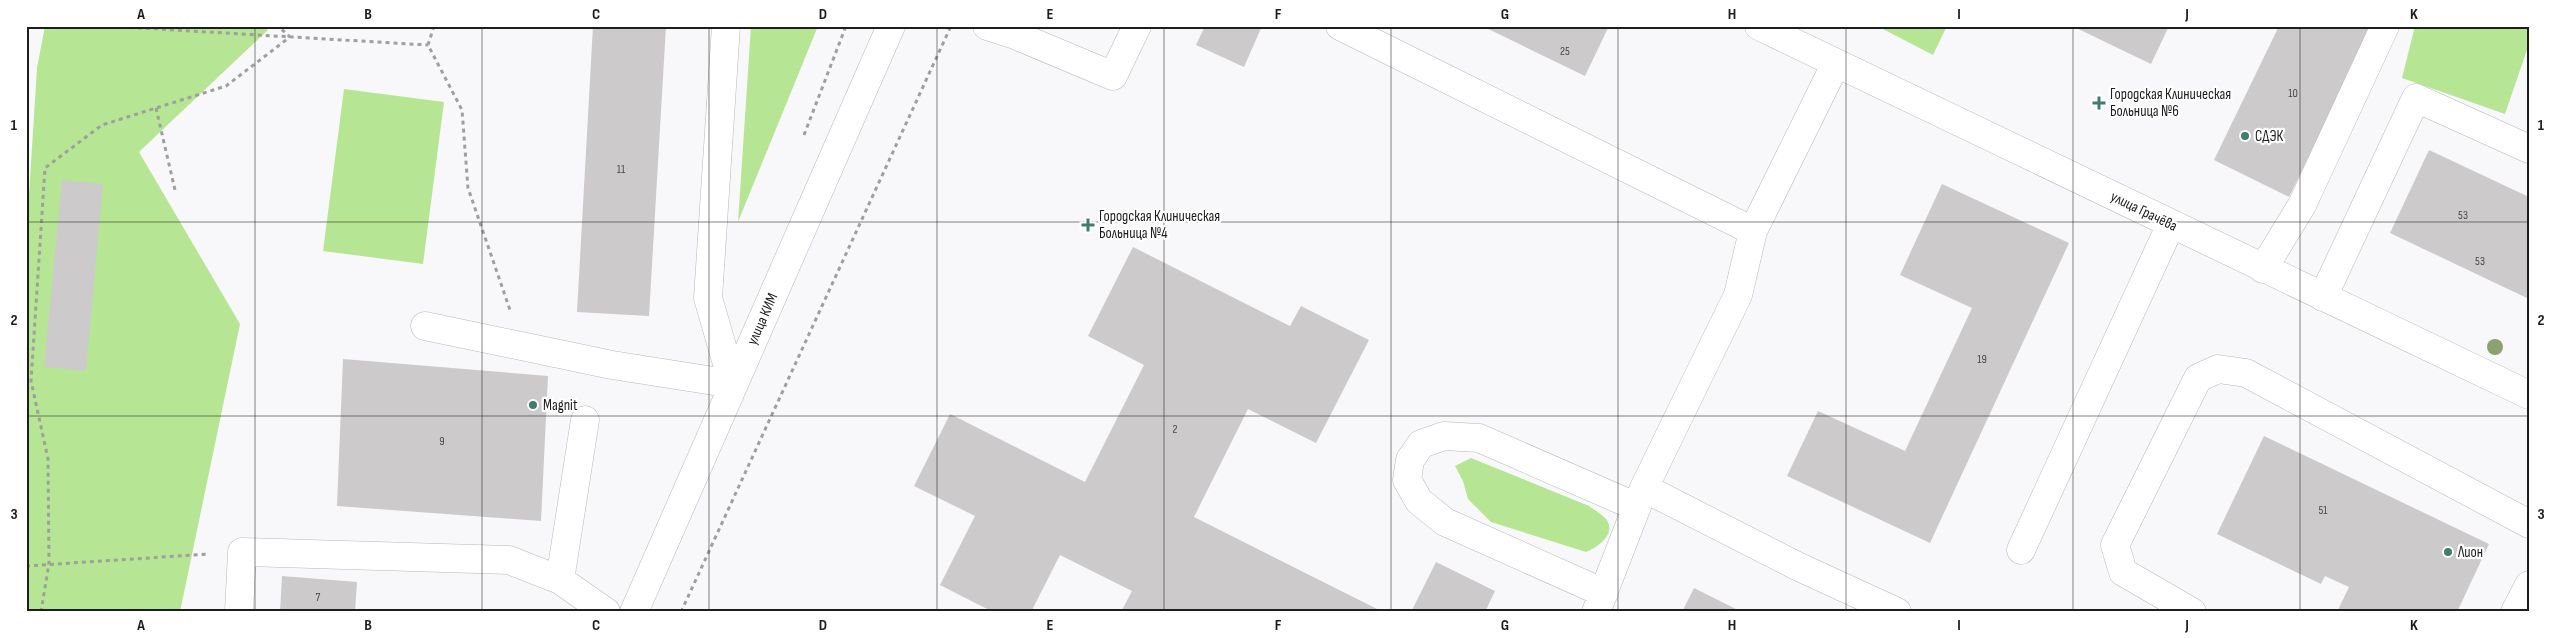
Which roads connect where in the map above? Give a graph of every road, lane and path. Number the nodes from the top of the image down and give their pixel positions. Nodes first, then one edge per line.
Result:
1 (106, 26) edge
2 (278, 26) edge
3 (434, 26) edge
4 (726, 26) edge
5 (891, 26) edge
6 (951, 26) edge
7 (987, 26) edge
8 (1137, 26) edge
9 (1340, 26) edge
10 (1759, 26) edge
11 (2385, 26) edge
12 (290, 37) junction
13 (428, 45) junction
14 (1836, 64) junction
15 (156, 108) junction
16 (2529, 149) edge
17 (175, 190) dead end
18 (2171, 224) junction
19 (1753, 231) junction
20 (2263, 268) junction
21 (2323, 297) junction
22 (425, 326) dead end
23 (525, 347) junction
24 (733, 384) junction
25 (2529, 395) edge
26 (585, 420) dead end
27 (1640, 498) junction
28 (2529, 524) edge
29 (2020, 550) dead end
30 (242, 552) junction
31 (49, 563) junction
32 (26, 566) edge
33 (560, 580) junction
34 (2529, 585) edge
35 (1600, 602) edge
36 (41, 612) edge
37 (239, 612) edge
38 (606, 612) edge
39 (634, 612) edge
40 (681, 612) edge
41 (1897, 612) edge
42 (2192, 612) edge
43 (2515, 612) edge

1 - 12 path
2 - 12 path
3 - 13 path
4 - 24 street
5 - 24 street, улица КИМ
6 - 40 path
7 - 8 street
9 - 19 street
10 - 14 street, улица Грачёва
11 - 20 street
12 - 13 path
12 - 15 path
13 - 23 path
14 - 18 street, улица Грачёва
14 - 19 street
15 - 17 path
15 - 31 path
16 - 21 street
18 - 20 street, улица Грачёва
18 - 29 street
19 - 27 street
20 - 21 street, улица Грачёва
21 - 25 street, улица Грачёва
22 - 23 street
23 - 24 street
24 - 39 street, улица КИМ
26 - 33 street
27 - 35 street
27 - 35 street
27 - 41 street
28 - 42 street
30 - 31 path
30 - 33 street
30 - 37 street
31 - 32 path
31 - 36 path
33 - 38 street
34 - 43 street

